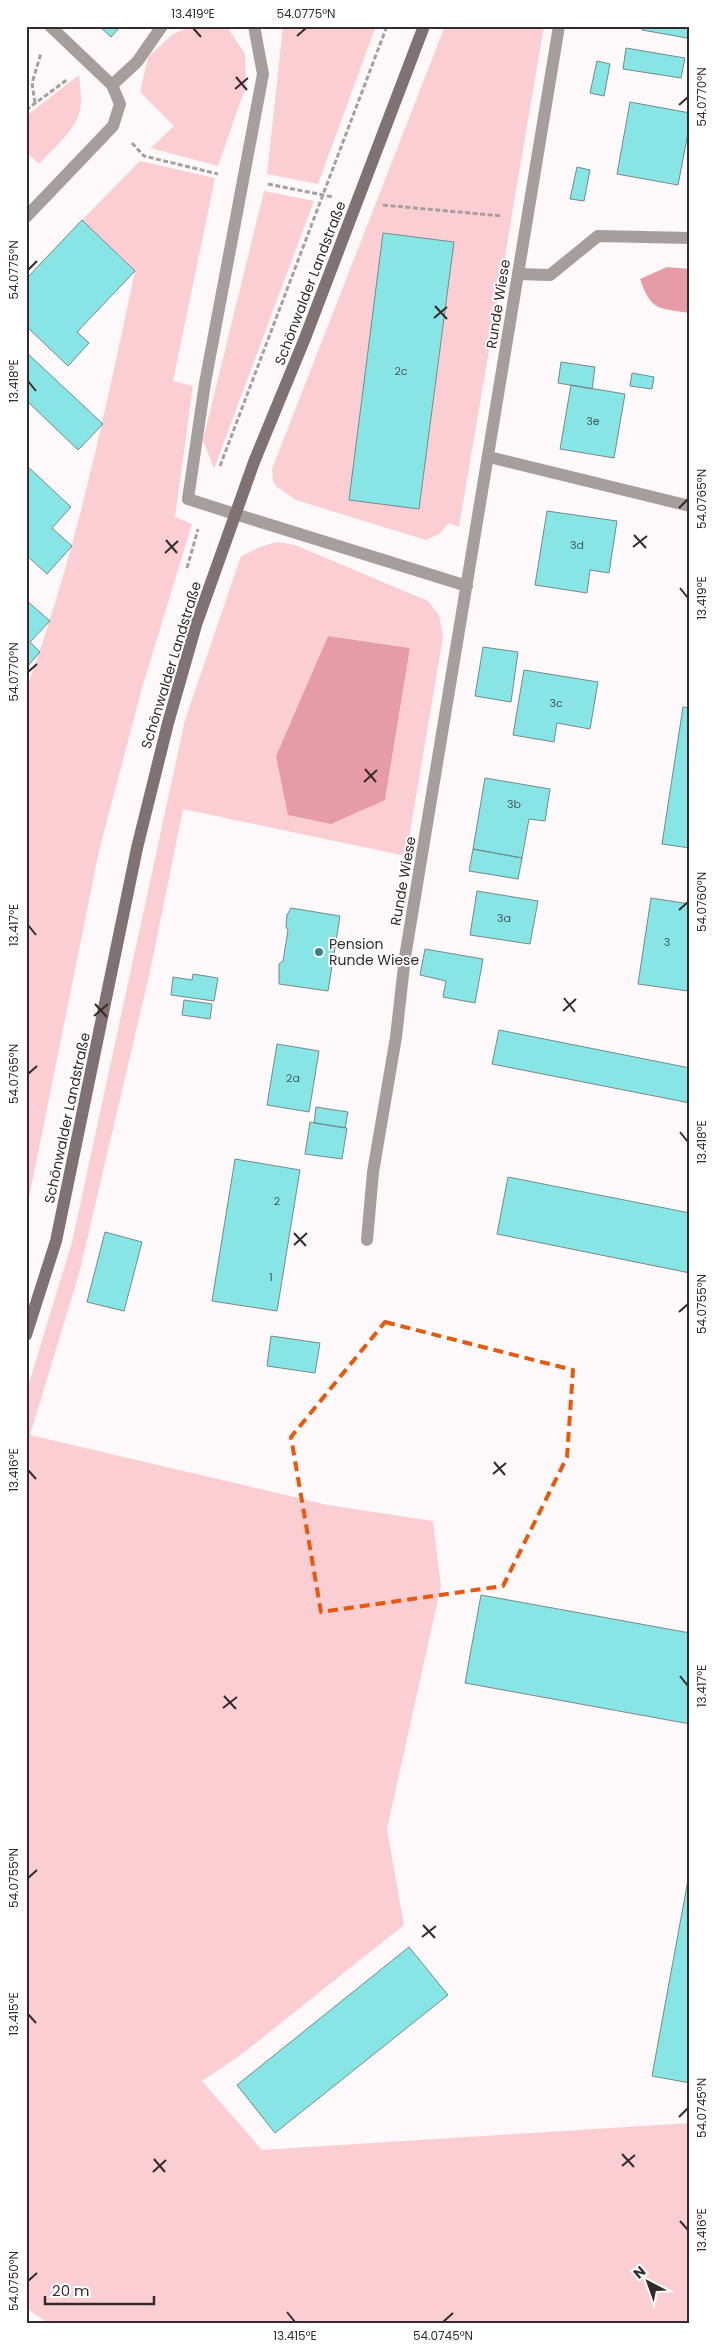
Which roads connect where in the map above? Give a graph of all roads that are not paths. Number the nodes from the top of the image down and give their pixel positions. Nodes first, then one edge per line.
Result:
1 (50, 26) edge
2 (162, 26) edge
3 (254, 26) edge
4 (424, 26) edge
5 (558, 26) edge
6 (112, 85) junction
7 (26, 217) edge
8 (690, 238) edge
9 (518, 274) junction
10 (489, 457) junction
11 (690, 506) edge
12 (235, 514) junction
13 (467, 586) junction
14 (367, 1240) dead end
15 (26, 1335) edge

1 - 6 street
2 - 6 street
3 - 12 street
4 - 12 main road, Schönwalder Landstraße
5 - 9 street, Runde Wiese
6 - 7 street
8 - 9 street
9 - 10 street, Runde Wiese
10 - 11 street
10 - 13 street, Runde Wiese
12 - 13 street
12 - 15 main road, Schönwalder Landstraße
13 - 14 street, Runde Wiese

